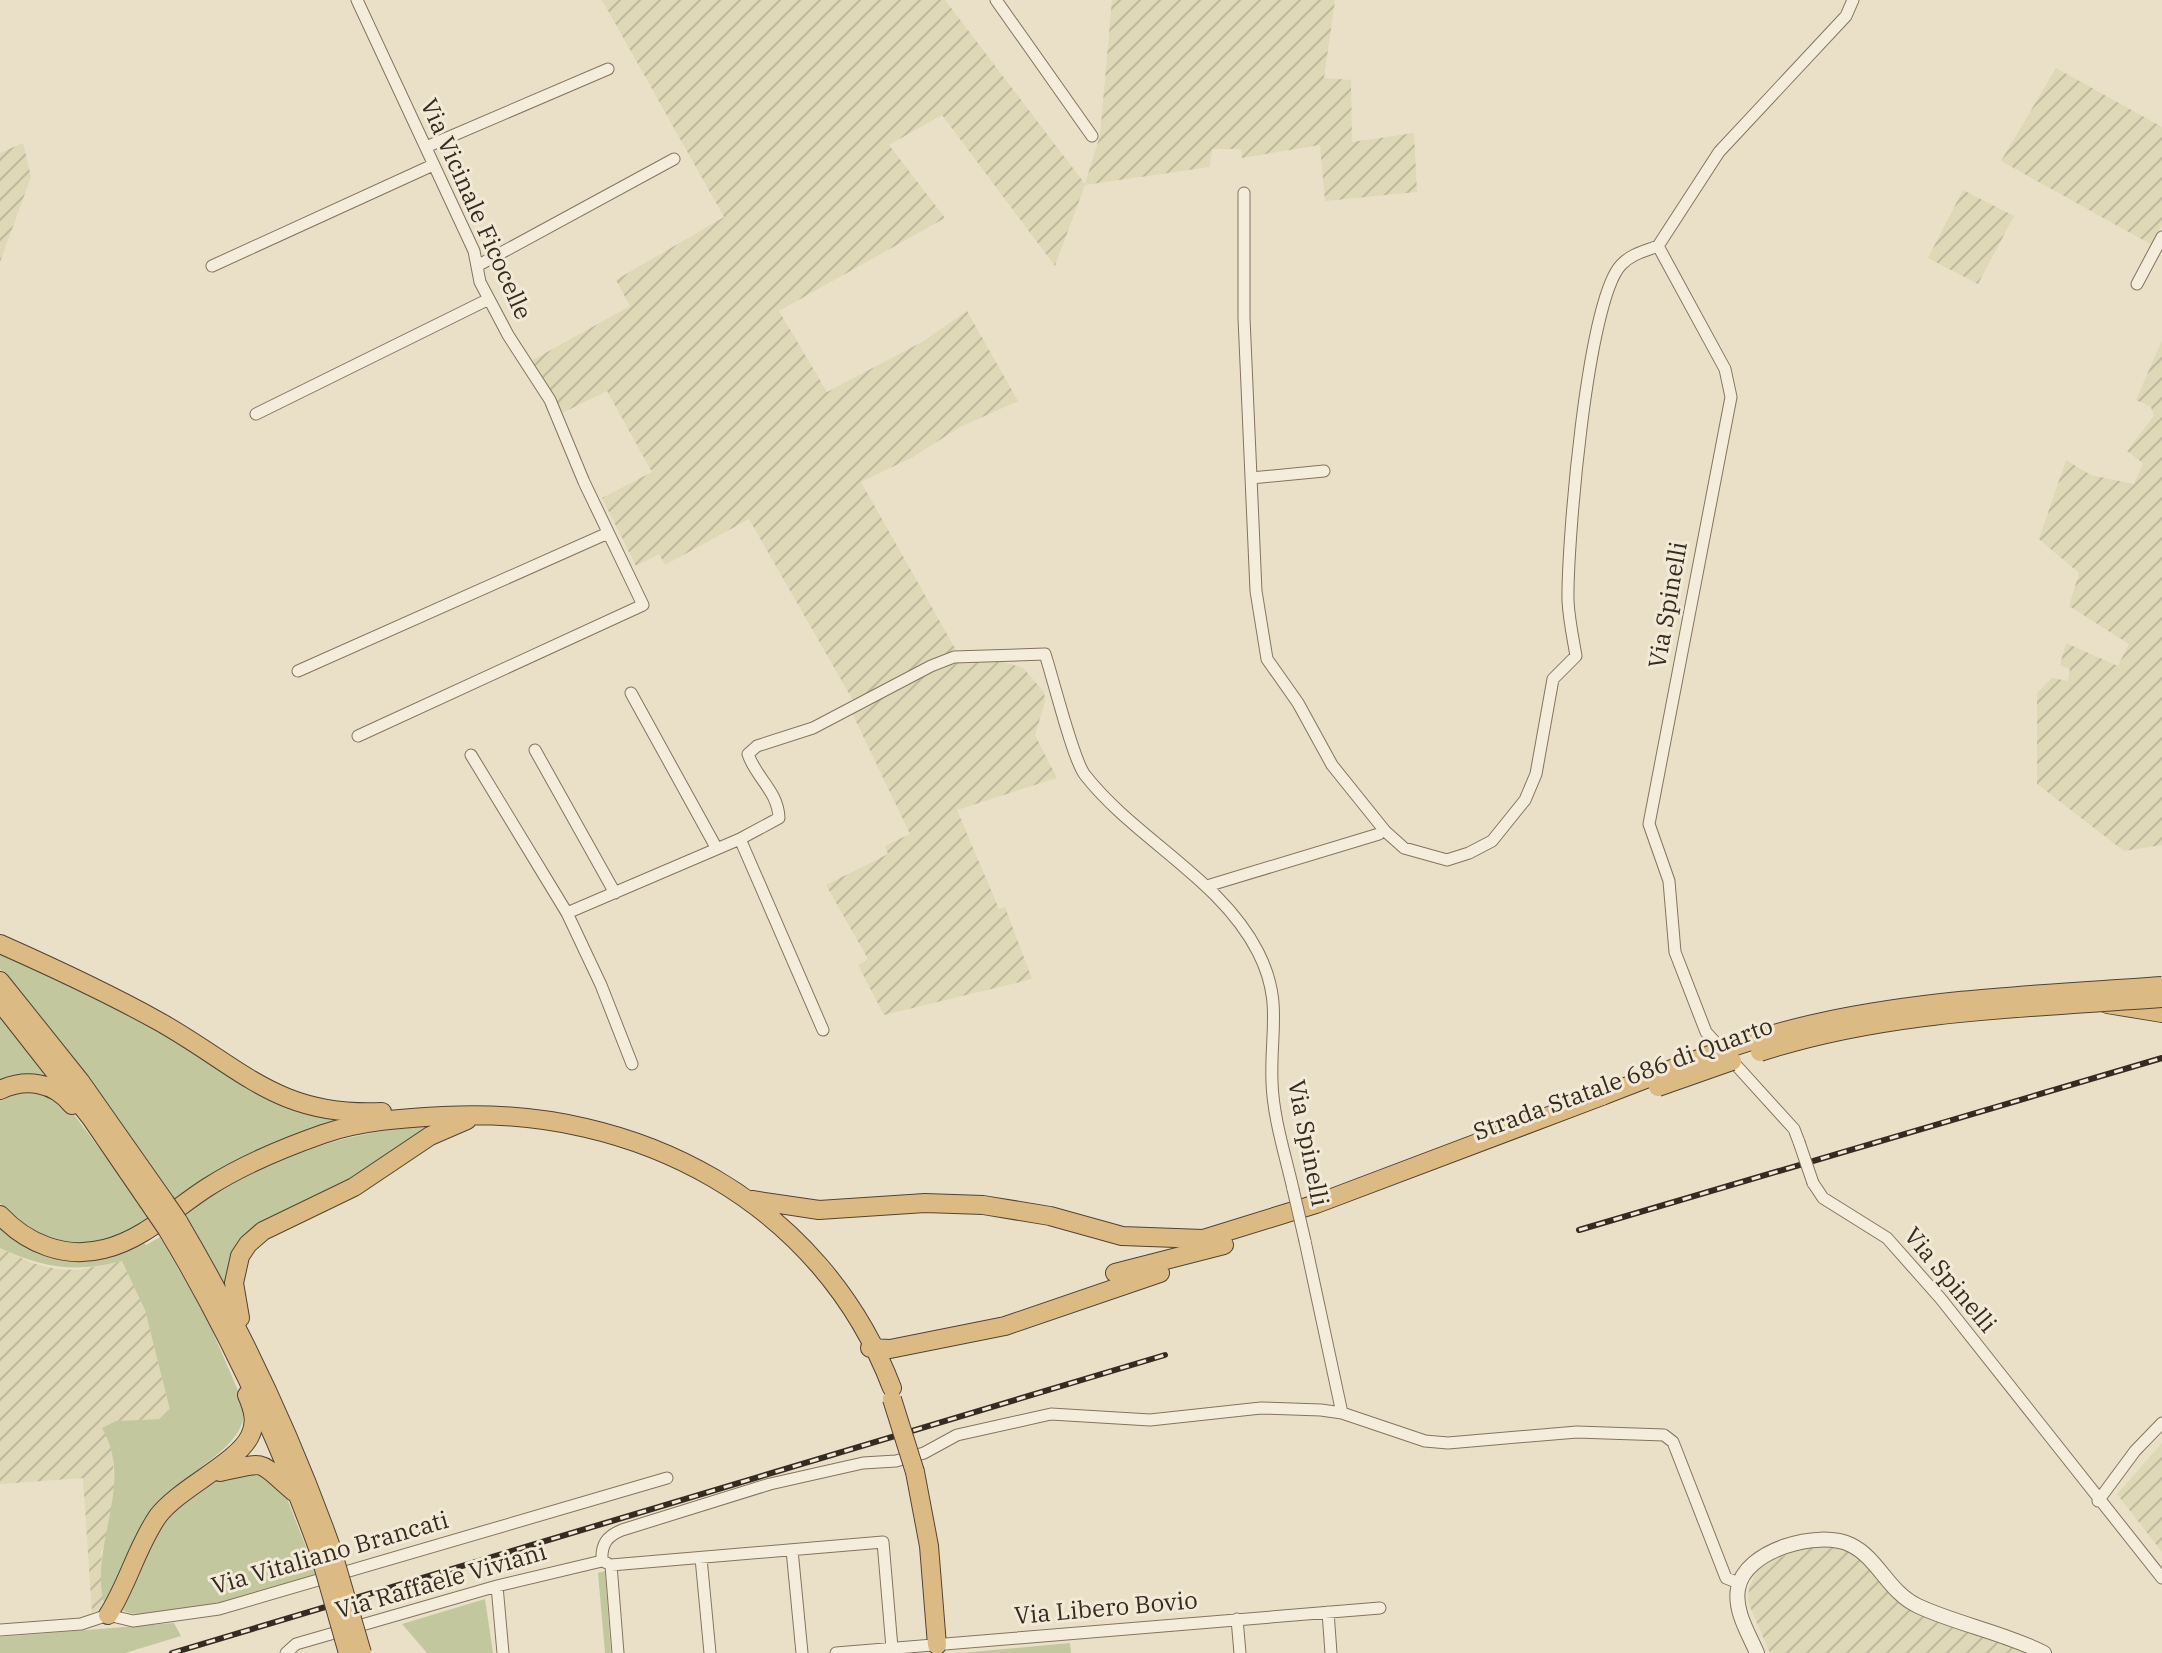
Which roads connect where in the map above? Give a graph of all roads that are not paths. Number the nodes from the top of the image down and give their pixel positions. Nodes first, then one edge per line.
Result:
1 (357, 0) edge
2 (996, 0) edge
3 (1853, 0) edge
4 (608, 69) dead end
5 (1092, 136) dead end
6 (426, 147) junction
7 (674, 159) dead end
8 (433, 165) junction
9 (1244, 193) dead end
10 (2162, 237) edge
11 (1658, 246) junction
12 (212, 266) dead end
13 (477, 266) junction
14 (2137, 284) dead end
15 (489, 299) junction
16 (256, 414) dead end
17 (1324, 471) dead end
18 (1251, 478) junction
19 (608, 533) junction
20 (298, 671) dead end
21 (631, 693) dead end
22 (358, 736) dead end
23 (535, 750) dead end
24 (471, 755) dead end
25 (1382, 832) junction
26 (740, 839) junction
27 (717, 849) junction
28 (1207, 886) junction
29 (615, 893) junction
30 (567, 913) junction
31 (0, 944) edge
32 (0, 981) edge
33 (2162, 986) edge
34 (2162, 998) edge
35 (0, 1002) edge
36 (2100, 1003) junction
37 (2162, 1013) edge
38 (823, 1030) dead end
39 (632, 1064) dead end
40 (0, 1090) edge
41 (1604, 1102) junction
42 (480, 1114) junction
43 (416, 1117) junction
44 (91, 1118) junction
45 (719, 1184) junction
46 (749, 1199) junction
47 (159, 1206) junction
48 (819, 1210) junction
49 (0, 1215) edge
50 (172, 1225) junction
51 (1205, 1244) junction
52 (797, 1248) junction
53 (1115, 1273) dead end
54 (241, 1331) junction
55 (869, 1346) junction
56 (904, 1347) junction
57 (247, 1374) junction
58 (892, 1394) junction
59 (1342, 1413) junction
60 (2162, 1423) edge
61 (213, 1472) junction
62 (667, 1478) dead end
63 (299, 1496) junction
64 (2098, 1501) junction
65 (325, 1549) junction
66 (792, 1550) junction
67 (701, 1558) junction
68 (606, 1563) junction
69 (2162, 1578) edge
70 (1739, 1583) junction
71 (497, 1586) junction
72 (1380, 1608) dead end
73 (1328, 1612) junction
74 (108, 1615) junction
75 (1237, 1619) junction
76 (0, 1630) edge
77 (937, 1645) junction
78 (892, 1648) junction
79 (286, 1653) edge
80 (348, 1653) edge
81 (362, 1653) edge
82 (503, 1653) edge
83 (618, 1653) edge
84 (710, 1653) edge
85 (802, 1653) edge
86 (836, 1653) edge
87 (1240, 1653) edge
88 (1331, 1653) edge
89 (1757, 1653) edge
90 (2044, 1653) edge

1 - 6 street, Via Vicinale Ficocelle
2 - 5 street
3 - 11 street
4 - 6 street
6 - 8 street, Via Vicinale Ficocelle
7 - 13 street
8 - 12 street
8 - 13 street, Via Vicinale Ficocelle
9 - 18 street
10 - 14 street
11 - 25 street
11 - 64 street, Via Spinelli, bridge
13 - 15 street, Via Vicinale Ficocelle
15 - 16 street
15 - 19 street, Via Vicinale Ficocelle
17 - 18 street
18 - 25 street
19 - 20 street
19 - 22 street, Via Vicinale Ficocelle
21 - 27 street
23 - 29 street
24 - 30 street
25 - 28 street
26 - 27 street
26 - 28 street, Via Spinelli
26 - 38 street
27 - 29 street
28 - 59 street, Via Spinelli, bridge
29 - 30 street
30 - 39 street
31 - 43 highway
32 - 47 highway
33 - 41 highway, Strada Statale 686 di Quarto, bridge
34 - 36 highway, Strada Statale 686 di Quarto, bridge
35 - 44 highway
36 - 37 highway, bridge
36 - 41 highway, Strada Statale 686 di Quarto, bridge
40 - 44 highway
41 - 51 highway, Strada Statale 686 di Quarto
42 - 43 highway
42 - 45 highway
42 - 54 highway
43 - 49 highway
44 - 47 highway
45 - 46 highway
45 - 52 highway
46 - 48 highway
46 - 52 highway
47 - 50 highway, bridge
48 - 51 highway
48 - 52 highway
50 - 54 highway
50 - 57 highway
51 - 53 highway, Strada Statale 686 di Quarto
51 - 56 highway
52 - 55 highway
54 - 65 highway
55 - 56 highway
55 - 58 highway
56 - 58 highway
57 - 61 highway
57 - 63 highway
58 - 77 highway, bridge
59 - 68 street
59 - 70 street
60 - 64 street
61 - 63 highway
61 - 74 highway
62 - 74 street, Via Vitaliano Brancati
63 - 65 highway
64 - 69 street, Via Spinelli
65 - 80 highway, bridge
65 - 81 highway, bridge
66 - 67 street, Via Raffaele Viviani
66 - 78 street, Via Raffaele Viviani
66 - 85 street
67 - 68 street, Via Raffaele Viviani
67 - 84 street
68 - 71 street, Via Raffaele Viviani
68 - 83 street
70 - 89 street
70 - 90 street
71 - 79 street, Via Raffaele Viviani
71 - 82 street
72 - 73 street, Via Libero Bovio
73 - 75 street, Via Libero Bovio
73 - 88 street
74 - 76 street, Via Vitaliano Brancati
75 - 77 street, Via Libero Bovio
75 - 87 street
77 - 78 street, Via Libero Bovio
78 - 86 street, Via Libero Bovio

